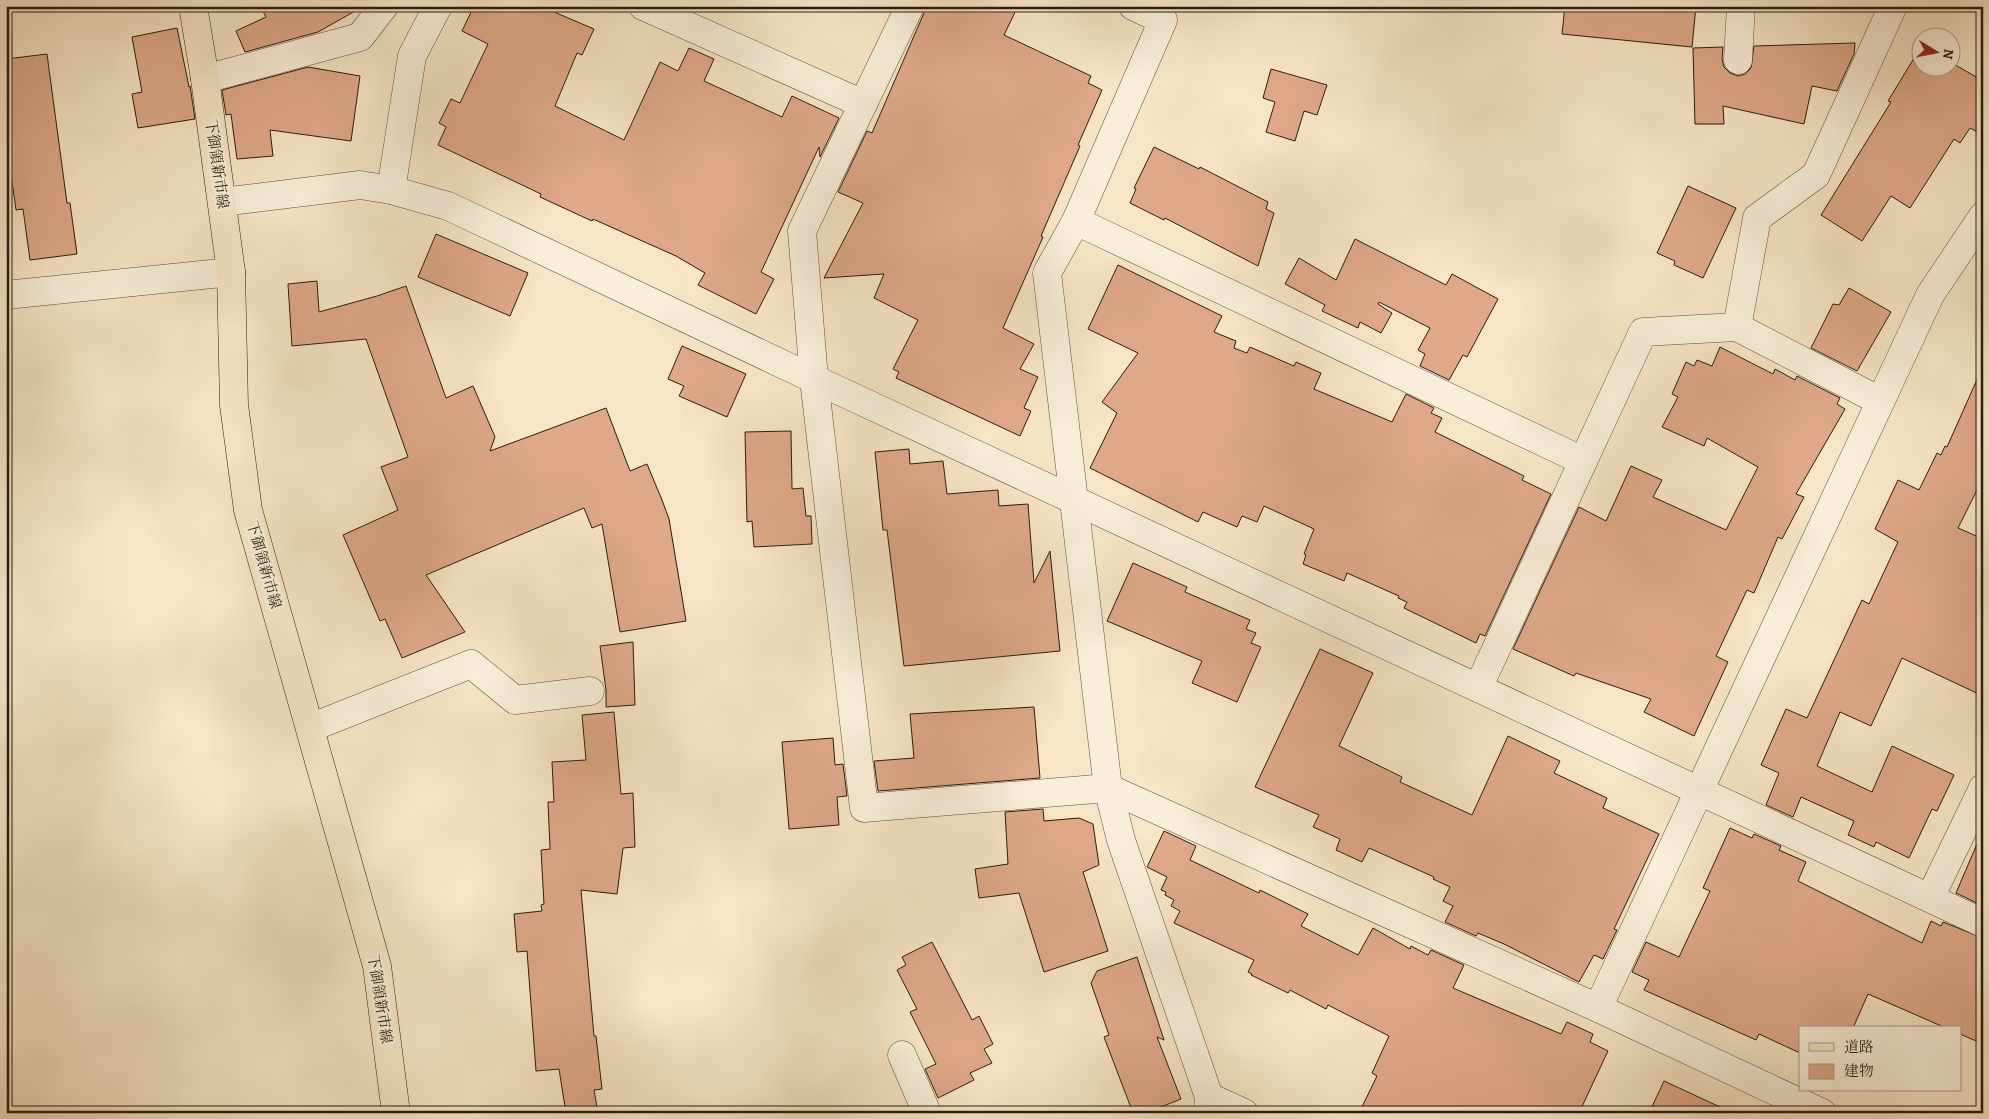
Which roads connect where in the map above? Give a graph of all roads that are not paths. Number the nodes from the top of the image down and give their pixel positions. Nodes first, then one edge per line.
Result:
1 (192, 6) edge
2 (384, 6) edge
3 (438, 6) edge
4 (643, 6) edge
5 (910, 6) edge
6 (1132, 6) edge
7 (1741, 6) edge
8 (1893, 6) edge
9 (1738, 60) dead end
10 (205, 79) junction
11 (863, 104) junction
12 (391, 190) junction
13 (222, 202) junction
14 (1983, 216) edge
15 (1076, 221) junction
16 (231, 272) junction
17 (6, 295) edge
18 (1738, 327) junction
19 (814, 379) junction
20 (1880, 401) junction
21 (1583, 461) junction
22 (1074, 499) junction
23 (1478, 688) junction
24 (590, 691) dead end
25 (310, 728) junction
26 (1108, 788) junction
27 (1983, 788) edge
28 (1700, 791) junction
29 (1930, 898) junction
30 (1983, 923) edge
31 (1598, 1008) junction
32 (902, 1055) dead end
33 (1208, 1105) edge
34 (396, 1113) edge
35 (928, 1113) edge
36 (1244, 1113) edge
37 (1822, 1113) edge

1 - 10 main road, 下御領新市線
2 - 10 street
3 - 12 street
4 - 11 street
5 - 11 street
6 - 15 street
7 - 9 street
8 - 18 street
10 - 13 main road, 下御領新市線
11 - 19 street
12 - 13 street
12 - 19 street
13 - 16 main road, 下御領新市線
14 - 20 street
15 - 21 street
15 - 22 street
16 - 17 street
16 - 25 main road, 下御領新市線
18 - 20 street
18 - 21 street
19 - 22 street
19 - 26 street
20 - 28 street
21 - 23 street
22 - 23 street
22 - 26 street
23 - 28 street
24 - 25 street
25 - 34 main road, 下御領新市線
26 - 31 street
26 - 33 street
27 - 29 street
28 - 29 street
28 - 31 street
29 - 30 street
31 - 37 street
32 - 35 street
33 - 36 street

